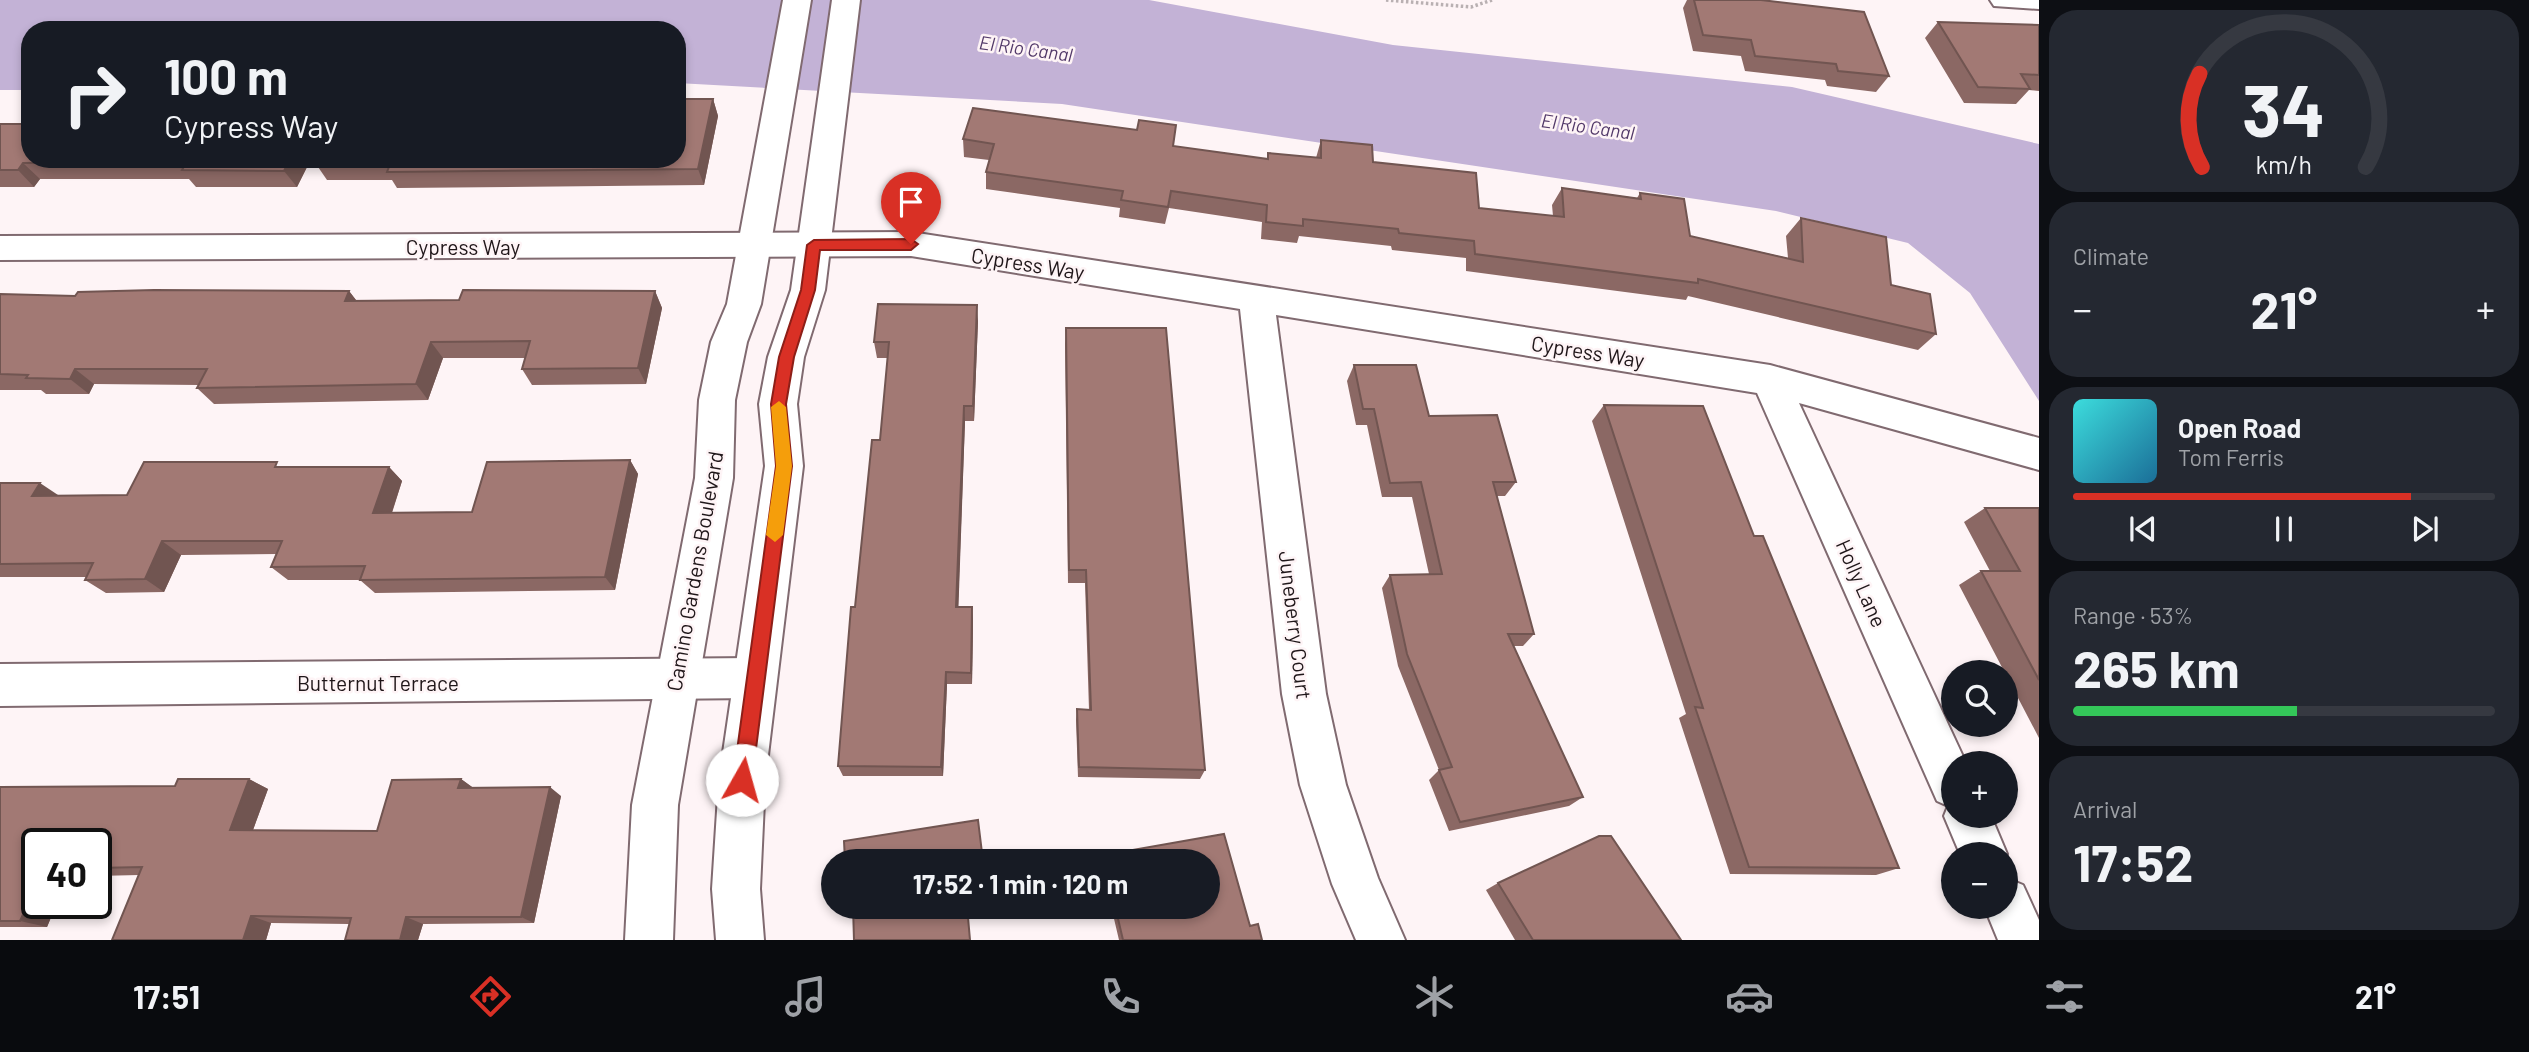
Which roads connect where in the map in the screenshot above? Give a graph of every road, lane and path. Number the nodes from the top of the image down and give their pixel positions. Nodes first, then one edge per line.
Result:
1 (797, 0) edge
2 (846, 0) edge
3 (1386, 0) edge
4 (1492, 0) edge
5 (2004, 0) edge
6 (2039, 0) edge
7 (755, 245) junction
8 (814, 245) junction
9 (0, 248) edge
10 (1256, 299) junction
11 (1770, 380) junction
12 (2039, 454) edge
13 (755, 678) junction
14 (675, 681) junction
15 (0, 685) edge
16 (1941, 758) edge
17 (2014, 919) edge
18 (649, 940) edge
19 (740, 940) edge
20 (1381, 940) edge
21 (2023, 940) edge

1 - 7 street, Camino Gardens Boulevard
2 - 8 street
3 - 4 path
5 - 6 street
7 - 8 street, Cypress Way
7 - 9 street, Cypress Way
7 - 14 street, Camino Gardens Boulevard
8 - 10 street, Cypress Way
8 - 13 street
10 - 11 street, Cypress Way
10 - 20 street, Juneberry Court
11 - 12 street, Cypress Way
11 - 16 street, Holly Lane
13 - 14 street, Butternut Terrace
13 - 19 street
14 - 15 street, Butternut Terrace
14 - 18 street, Camino Gardens Boulevard
17 - 21 street

